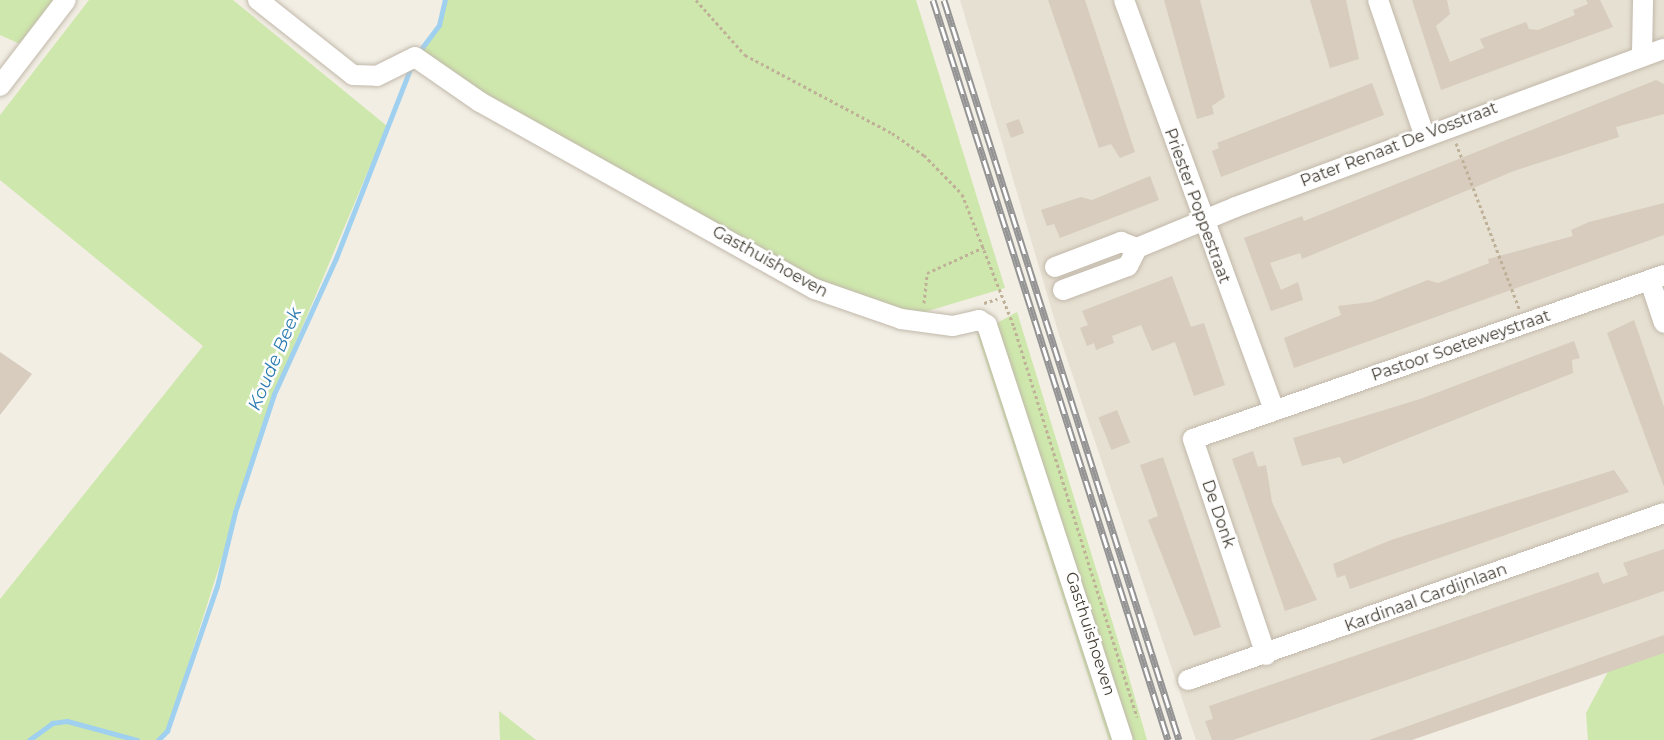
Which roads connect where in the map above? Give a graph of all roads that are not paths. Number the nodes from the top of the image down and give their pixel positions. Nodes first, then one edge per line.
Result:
1 (66, 0) edge
2 (258, 0) edge
3 (1124, 0) edge
4 (1378, 0) edge
5 (1643, 0) edge
6 (1664, 49) edge
7 (1642, 54) junction
8 (0, 86) edge
9 (1424, 134) junction
10 (1202, 221) junction
11 (1137, 248) junction
12 (1055, 267) dead end
13 (1657, 278) edge
14 (1063, 290) dead end
15 (1664, 323) edge
16 (1266, 413) junction
17 (1664, 513) edge
18 (1266, 655) junction
19 (1188, 680) dead end
20 (1123, 740) edge

1 - 8 street
2 - 20 street, Gasthuishoeven
3 - 10 street, Priester Poppestraat
4 - 9 street
5 - 7 street
6 - 7 street, Pater Renaat De Vosstraat
7 - 9 street, Pater Renaat De Vosstraat
9 - 10 street, Pater Renaat De Vosstraat
10 - 11 street, Pater Renaat De Vosstraat
10 - 16 street, Priester Poppestraat
11 - 12 street, Pater Renaat De Vosstraat
11 - 14 street, Pater Renaat De Vosstraat
13 - 15 street
13 - 16 street, Pastoor Soeteweystraat
16 - 18 street, De Donk
17 - 18 street, Kardinaal Cardijnlaan
18 - 19 street, Kardinaal Cardijnlaan

